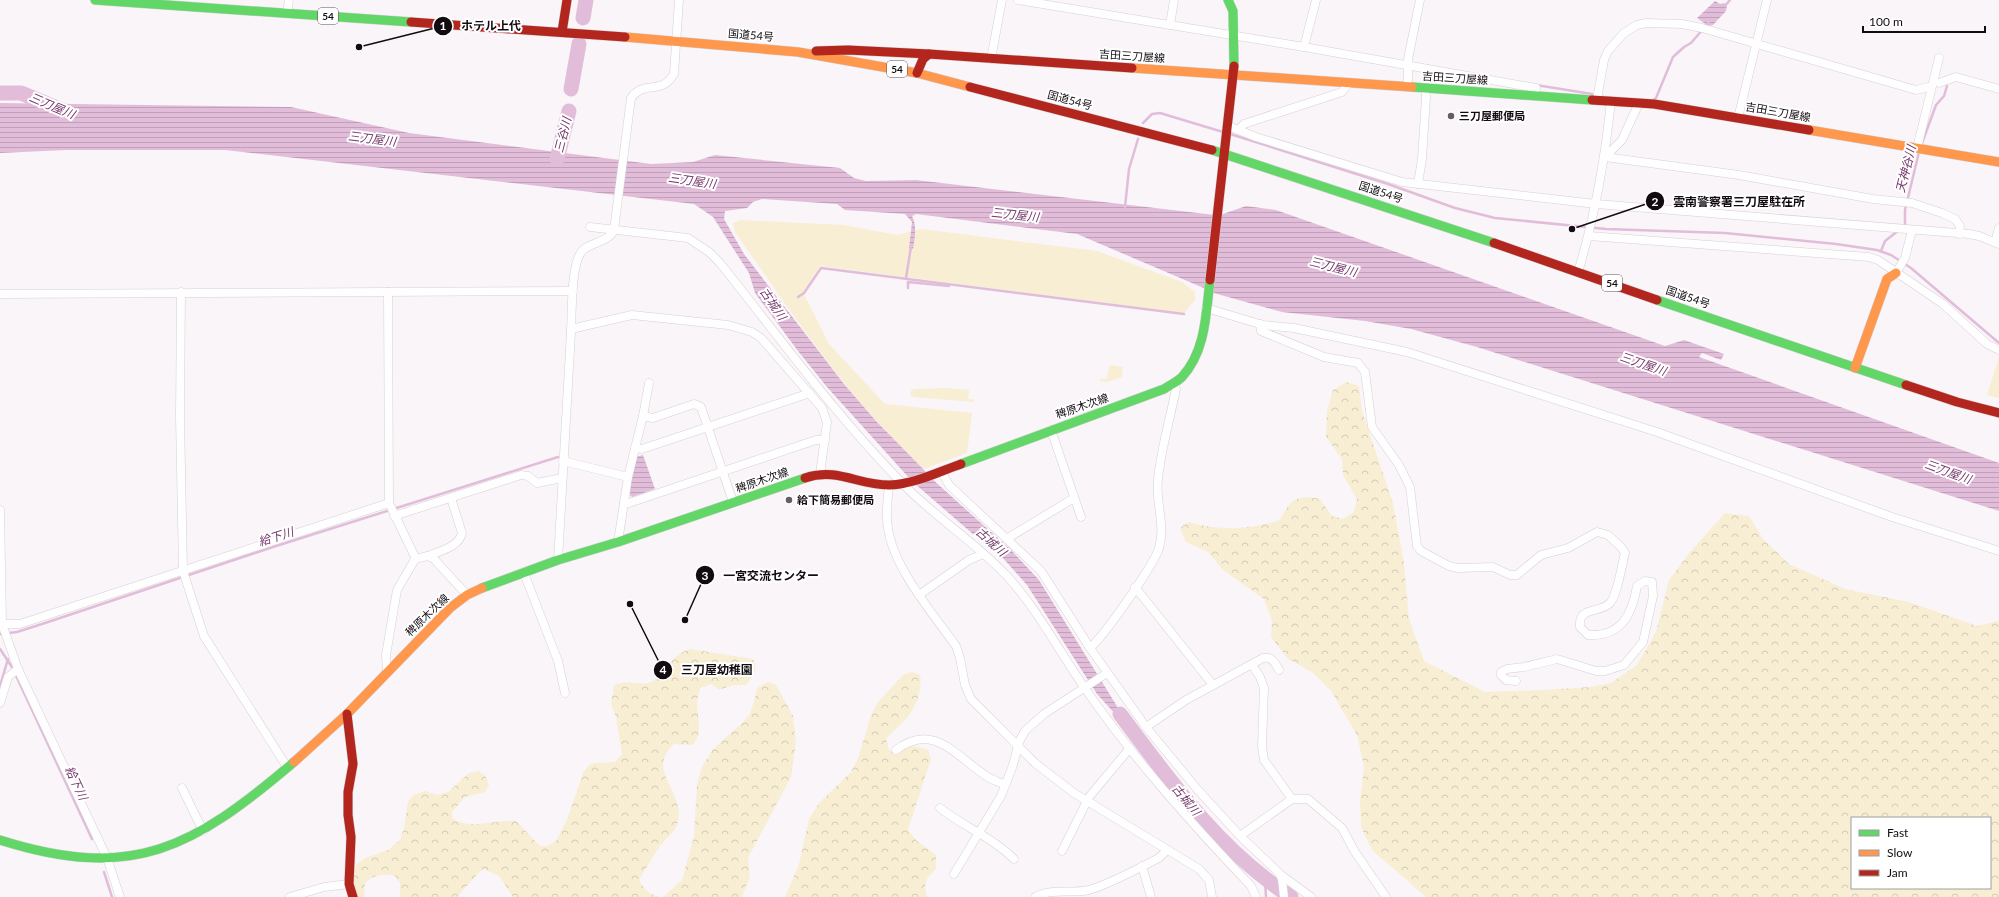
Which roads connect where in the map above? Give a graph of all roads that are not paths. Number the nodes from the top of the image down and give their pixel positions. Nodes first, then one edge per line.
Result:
1 (95, 0) edge
2 (289, 0) edge
3 (568, 0) edge
4 (679, 0) edge
5 (1002, 0) edge
6 (1018, 0) edge
7 (1174, 0) edge
8 (1228, 0) edge
9 (1316, 0) edge
10 (1420, 0) edge
11 (1766, 0) edge
12 (287, 13) junction
13 (1170, 25) junction
14 (562, 32) junction
15 (1233, 33) junction
16 (676, 41) junction
17 (1756, 44) junction
18 (1304, 47) junction
19 (798, 52) junction
20 (929, 54) junction
21 (1939, 58) dead end
22 (990, 59) junction
23 (1408, 65) junction
24 (917, 73) junction
25 (1234, 75) junction
26 (1939, 82) dead end
27 (1349, 83) junction
28 (1408, 87) junction
29 (1928, 87) dead end
30 (1424, 88) junction
31 (1999, 88) edge
32 (1535, 96) junction
33 (1597, 100) junction
34 (1611, 100) junction
35 (1639, 103) junction
36 (1738, 118) junction
37 (1228, 127) junction
38 (1238, 130) junction
39 (1917, 148) junction
40 (1224, 153) junction
41 (1605, 157) junction
42 (1999, 162) edge
43 (1418, 184) junction
44 (1596, 204) junction
45 (590, 227) dead end
46 (614, 228) junction
47 (1999, 228) edge
48 (1912, 230) junction
49 (1590, 234) junction
50 (1959, 234) junction
51 (1997, 243) edge
52 (1578, 272) junction
53 (1896, 273) junction
54 (573, 290) junction
55 (181, 292) junction
56 (388, 292) junction
57 (0, 294) edge
58 (1206, 305) junction
59 (1260, 324) junction
60 (571, 330) junction
61 (1999, 350) edge
62 (1855, 368) junction
63 (649, 382) dead end
64 (1174, 384) junction
65 (810, 393) junction
66 (1999, 413) edge
67 (643, 416) junction
68 (708, 427) junction
69 (1051, 430) junction
70 (825, 440) junction
71 (635, 448) junction
72 (563, 460) junction
73 (722, 471) junction
74 (937, 473) junction
75 (820, 474) junction
76 (628, 477) junction
77 (562, 478) junction
78 (906, 483) junction
79 (889, 485) junction
80 (451, 498) junction
81 (1074, 498) junction
82 (624, 502) junction
83 (733, 502) junction
84 (0, 510) edge
85 (392, 510) junction
86 (1081, 517) dead end
87 (1008, 538) junction
88 (618, 542) junction
89 (1999, 552) edge
90 (983, 554) junction
91 (428, 556) junction
92 (415, 559) junction
93 (558, 560) junction
94 (524, 573) junction
95 (184, 576) junction
96 (1135, 587) junction
97 (467, 595) junction
98 (919, 595) junction
99 (2, 625) edge
100 (1090, 648) junction
101 (1252, 665) junction
102 (1279, 670) dead end
103 (15, 671) junction
104 (387, 671) junction
105 (1106, 674) junction
106 (1516, 681) dead end
107 (1213, 685) junction
108 (1086, 687) junction
109 (565, 693) dead end
110 (0, 703) edge
111 (347, 714) junction
112 (1146, 727) junction
113 (1019, 746) junction
114 (1130, 748) junction
115 (896, 750) dead end
116 (287, 767) junction
117 (1005, 785) junction
118 (182, 788) dead end
119 (1292, 799) junction
120 (1087, 801) junction
121 (940, 808) dead end
122 (203, 831) junction
123 (980, 832) junction
124 (1240, 836) junction
125 (0, 840) edge
126 (1167, 850) junction
127 (1062, 851) dead end
128 (107, 858) junction
129 (1014, 859) dead end
130 (1142, 866) junction
131 (954, 874) dead end
132 (1281, 877) junction
133 (349, 884) junction
134 (120, 897) edge
135 (290, 897) edge
136 (353, 897) edge
137 (1035, 897) edge
138 (1151, 897) edge
139 (1212, 897) edge
140 (1256, 897) edge
141 (1284, 897) edge
142 (1311, 897) edge
143 (1386, 897) edge

1 - 12 main road, 国道54号 / 54
2 - 12 street
3 - 14 main road
4 - 16 street
5 - 22 street
6 - 13 street
7 - 13 street
8 - 15 main road, 稗原木次線
9 - 18 street
10 - 23 street
11 - 17 street
12 - 14 main road, 国道54号 / 54
13 - 15 street
14 - 16 main road, 国道54号 / 54
15 - 18 street
15 - 25 main road, 稗原木次線
16 - 19 main road, 国道54号 / 54
16 - 46 street
17 - 29 street
17 - 33 street
17 - 36 street
18 - 23 street
19 - 20 main road, 吉田三刀屋線
19 - 24 main road, 国道54号 / 54
20 - 22 main road, 吉田三刀屋線
20 - 24 main road
21 - 39 street
22 - 25 main road, 吉田三刀屋線
23 - 28 street
23 - 32 street
24 - 40 main road, 国道54号 / 54
25 - 27 main road, 吉田三刀屋線
25 - 37 main road, 稗原木次線
26 - 31 street
27 - 28 main road, 吉田三刀屋線
27 - 38 street
28 - 30 main road, 吉田三刀屋線
30 - 32 main road, 吉田三刀屋線
30 - 43 street
32 - 33 main road, 吉田三刀屋線
33 - 34 main road, 吉田三刀屋線
34 - 35 main road, 吉田三刀屋線
34 - 41 street
35 - 36 main road, 吉田三刀屋線
35 - 41 street
36 - 39 main road, 吉田三刀屋線
37 - 38 street
37 - 40 main road, 稗原木次線
38 - 43 street
39 - 42 main road, 吉田三刀屋線
40 - 52 main road, 国道54号 / 54
40 - 58 main road, 稗原木次線
41 - 44 street
41 - 50 street
43 - 44 street
44 - 48 street
44 - 49 street
45 - 46 street
46 - 54 street
46 - 78 street
47 - 51 street
48 - 50 street
48 - 53 street
49 - 52 street
49 - 53 street
50 - 51 street
52 - 62 main road, 国道54号 / 54
53 - 61 street
53 - 62 main road
54 - 56 street
54 - 60 street
55 - 56 street
55 - 57 street
55 - 95 street
56 - 85 street
58 - 59 street
58 - 64 main road, 稗原木次線
59 - 89 street
59 - 106 street
60 - 65 street
60 - 72 street
62 - 66 main road, 国道54号 / 54
63 - 67 street
64 - 69 main road, 稗原木次線
64 - 96 street
65 - 68 street
65 - 70 street
67 - 68 street
67 - 71 street
68 - 71 street
68 - 73 street
69 - 74 main road, 稗原木次線
69 - 81 street
70 - 73 street
70 - 75 street
71 - 76 street
72 - 76 street
72 - 77 street
73 - 82 street
73 - 83 street
74 - 78 main road, 稗原木次線
74 - 87 street
75 - 79 main road, 稗原木次線
75 - 83 main road, 稗原木次線
76 - 82 street
77 - 80 street
77 - 93 street
78 - 79 main road, 稗原木次線
78 - 90 street
79 - 98 street
80 - 85 street
80 - 91 street
81 - 86 street
81 - 87 street
82 - 88 street
83 - 88 main road, 稗原木次線
84 - 99 street
85 - 92 street
85 - 95 street
87 - 100 street
88 - 93 main road, 稗原木次線
90 - 98 street
90 - 108 street
91 - 92 street
91 - 97 street
92 - 104 street
93 - 94 main road, 稗原木次線
94 - 97 main road, 稗原木次線
94 - 109 street
95 - 99 street
95 - 116 street
96 - 100 street
96 - 107 street
97 - 104 main road, 稗原木次線
98 - 113 street
99 - 103 street
100 - 105 street
101 - 102 street
101 - 107 street
101 - 119 street
103 - 110 street
103 - 128 street
104 - 111 main road, 稗原木次線
105 - 108 street
105 - 112 street
107 - 112 street
108 - 113 street
108 - 114 street
111 - 116 main road, 稗原木次線
111 - 133 main road
112 - 124 street
113 - 117 street
113 - 120 street
114 - 120 street
114 - 140 street
115 - 117 street
116 - 122 main road, 稗原木次線
117 - 123 street
118 - 122 street
119 - 124 street
119 - 143 street
120 - 126 street
120 - 127 street
121 - 123 street
122 - 128 main road, 稗原木次線
123 - 129 street
123 - 131 street
124 - 132 street
125 - 128 main road, 稗原木次線
126 - 130 street
126 - 139 street
128 - 134 street
130 - 137 street
130 - 138 street
132 - 141 street
132 - 142 street
133 - 135 street
133 - 136 main road

